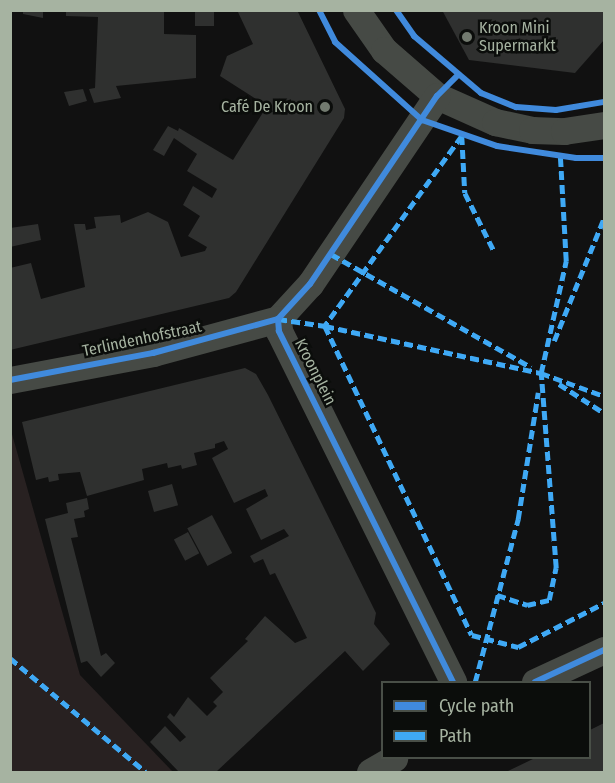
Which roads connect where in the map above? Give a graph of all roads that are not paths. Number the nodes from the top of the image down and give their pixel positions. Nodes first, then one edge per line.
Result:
1 (356, 10) edge
2 (437, 96) junction
3 (604, 125) edge
4 (278, 319) junction
5 (10, 380) edge
6 (604, 650) edge
7 (453, 681) edge
8 (537, 681) edge
9 (392, 759) edge
10 (370, 772) edge

1 - 2 street
2 - 3 street
2 - 4 street
4 - 5 street, Terlindenhofstraat
4 - 7 street, Kroonplein
6 - 8 street
9 - 10 street

